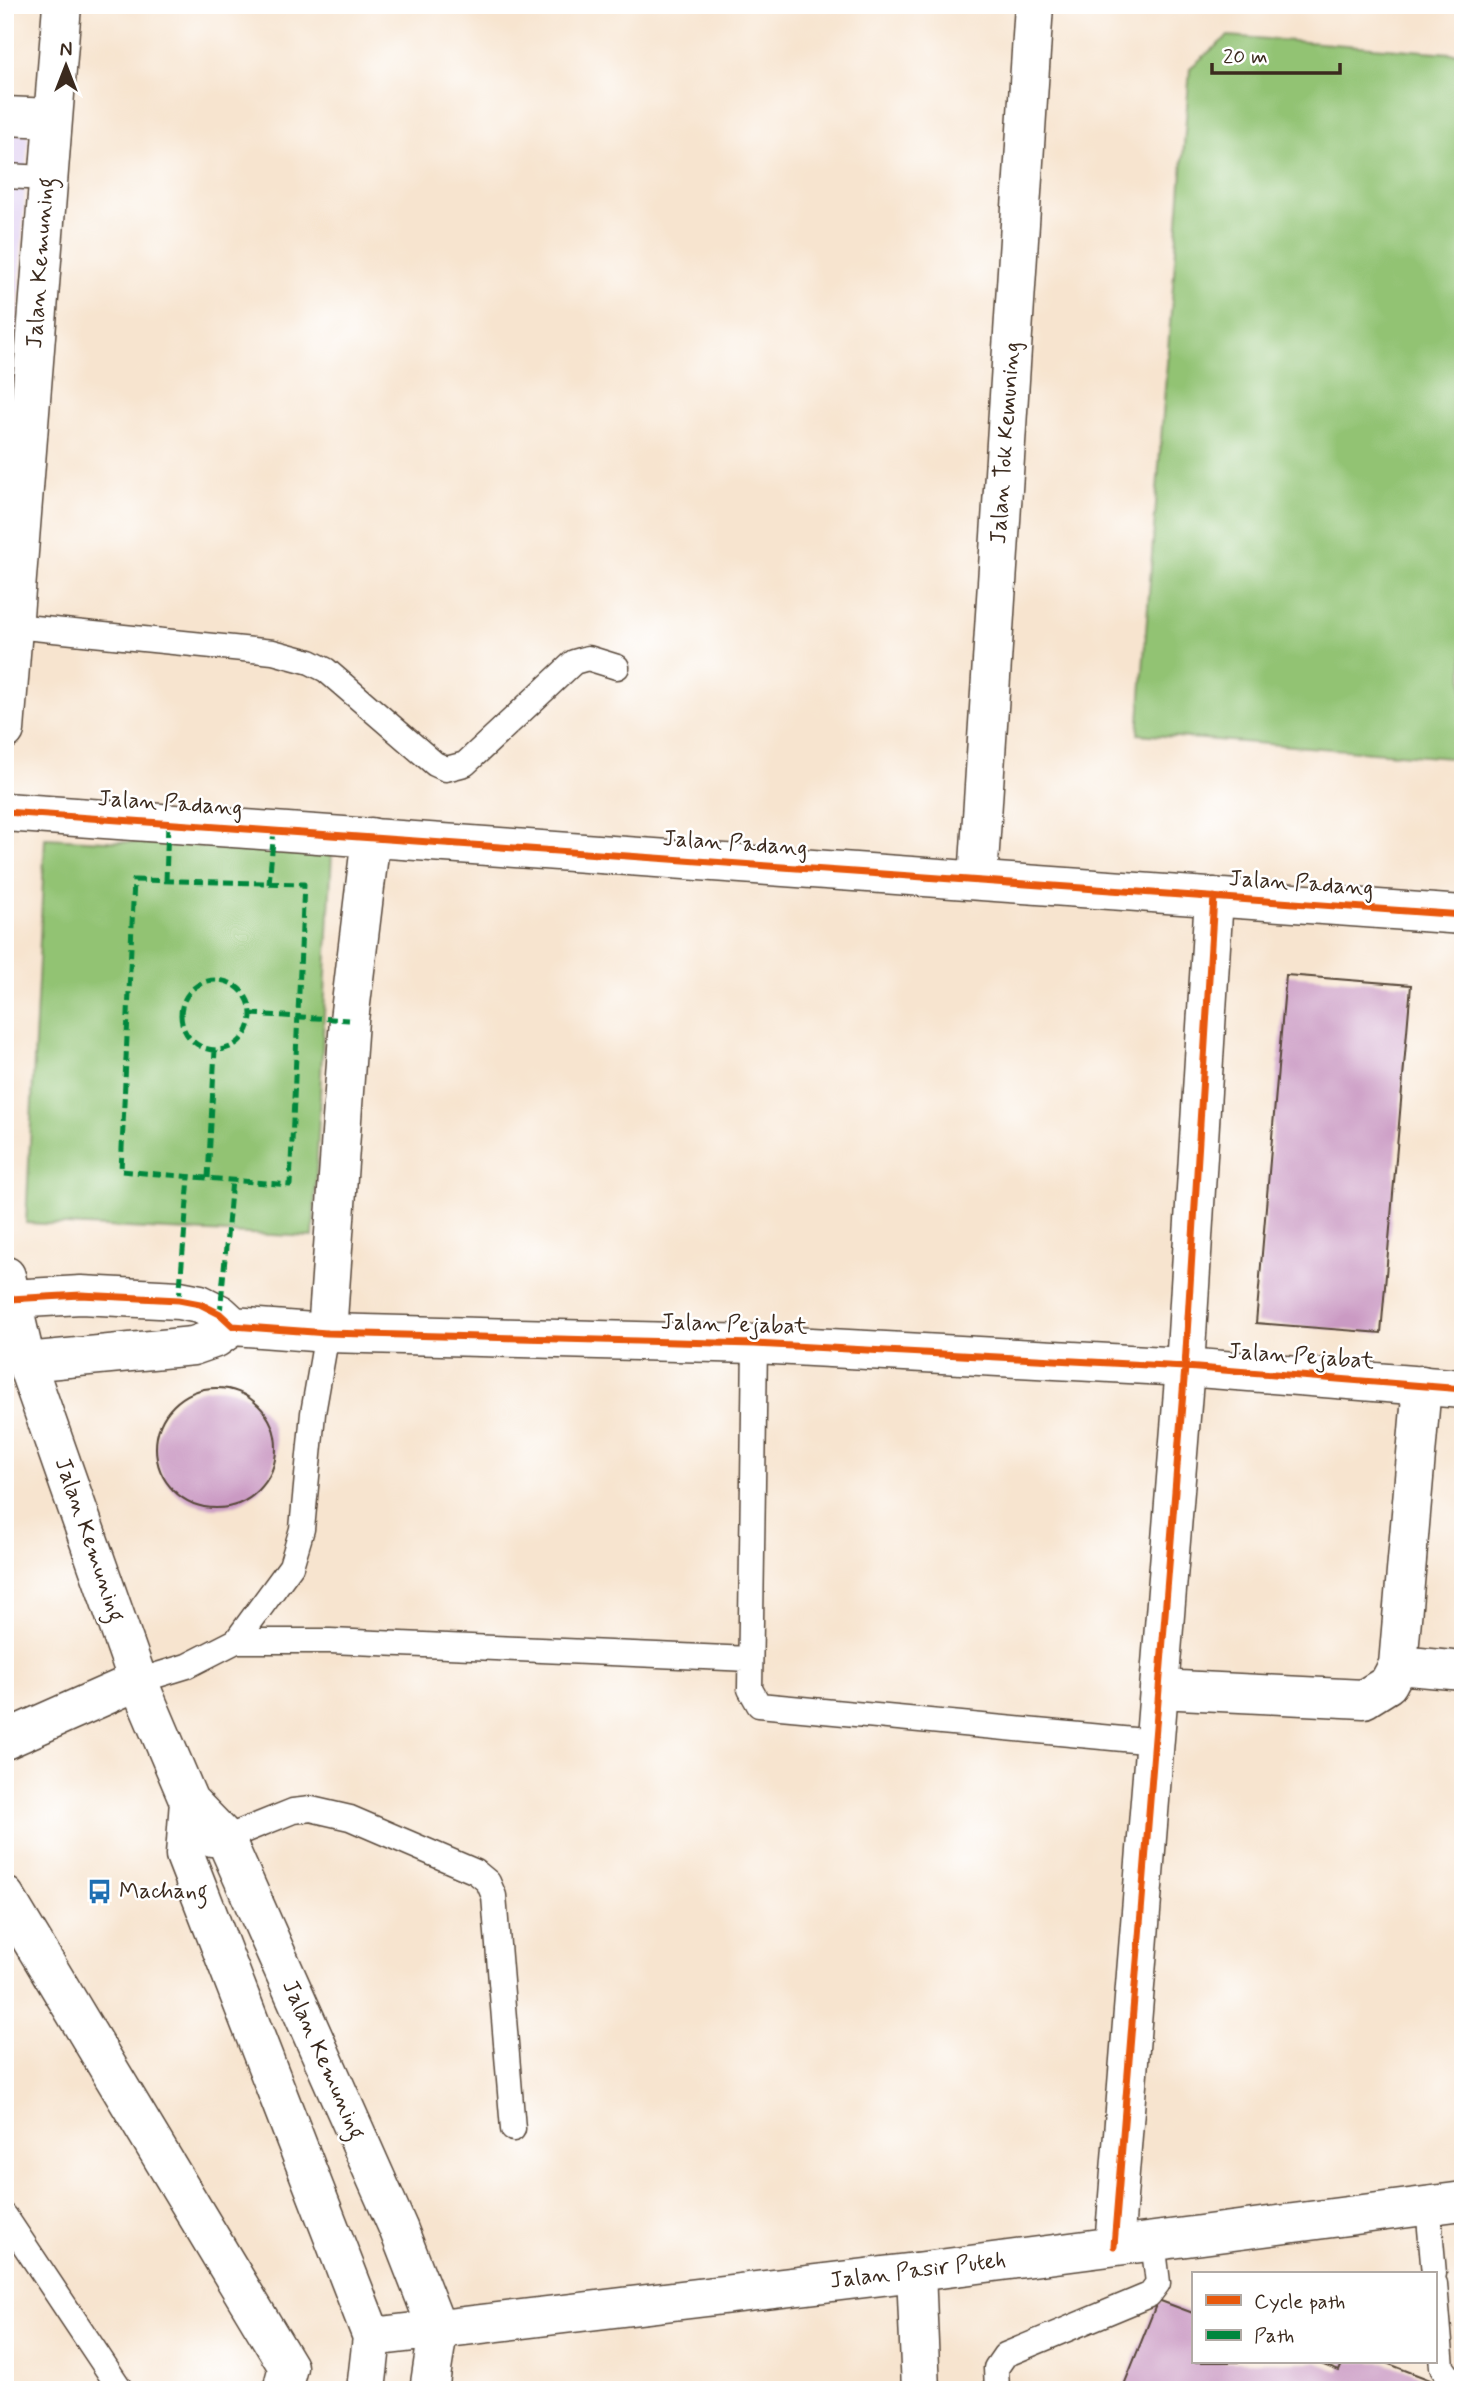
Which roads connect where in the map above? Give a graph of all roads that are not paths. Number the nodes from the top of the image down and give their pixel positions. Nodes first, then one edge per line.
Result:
1 (62, 5) edge
2 (1034, 5) edge
3 (5, 116) edge
4 (52, 118) junction
5 (5, 176) edge
6 (48, 178) junction
7 (13, 626) junction
8 (617, 667) dead end
9 (5, 730) edge
10 (5, 812) edge
11 (371, 837) junction
12 (978, 880) junction
13 (1214, 897) junction
14 (1463, 915) edge
15 (8, 1286) edge
16 (233, 1326) junction
17 (327, 1333) junction
18 (755, 1344) junction
19 (16, 1364) edge
20 (1185, 1367) junction
21 (1422, 1385) junction
22 (1463, 1389) edge
23 (236, 1641) junction
24 (750, 1659) junction
25 (1398, 1665) junction
26 (1463, 1671) edge
27 (138, 1682) junction
28 (1159, 1689) junction
29 (5, 1740) edge
30 (1155, 1742) junction
31 (189, 1801) junction
32 (225, 1838) junction
33 (185, 1855) junction
34 (5, 1896) edge
35 (513, 2129) dead end
36 (1446, 2203) edge
37 (5, 2216) edge
38 (1153, 2241) junction
39 (1114, 2246) junction
40 (916, 2272) junction
41 (1434, 2272) edge
42 (1436, 2296) edge
43 (439, 2330) junction
44 (372, 2337) junction
45 (1463, 2381) edge
46 (276, 2386) edge
47 (121, 2390) edge
48 (366, 2390) edge
49 (429, 2390) edge
50 (921, 2390) edge
51 (997, 2390) edge

1 - 4 street, Jalan Kemuning
2 - 12 street, Jalan Tok Kemuning
3 - 4 street
4 - 6 street, Jalan Kemuning
5 - 6 lane
6 - 7 street, Jalan Kemuning
7 - 8 lane
7 - 9 street, Jalan Kemuning
10 - 11 street, Jalan Padang
11 - 12 street, Jalan Padang
11 - 17 street
12 - 13 street, Jalan Padang
13 - 14 street, Jalan Padang
13 - 20 street
15 - 16 street
15 - 19 street, Jalan Kemuning
16 - 17 street, Jalan Pejabat
16 - 19 street
17 - 18 street, Jalan Pejabat
17 - 23 lane
18 - 20 street, Jalan Pejabat
18 - 24 lane
19 - 27 street, Jalan Kemuning
20 - 21 street, Jalan Pejabat
20 - 28 street
21 - 22 street, Jalan Pejabat
21 - 25 street
23 - 24 lane
23 - 27 lane
24 - 30 lane
25 - 26 street
25 - 28 street
27 - 29 street
27 - 31 street, Jalan Kemuning
28 - 30 street
30 - 39 street
31 - 32 street, Jalan Kemuning
31 - 33 street, Jalan Kemuning
32 - 33 lane
32 - 35 lane
32 - 43 street, Jalan Kemuning
33 - 44 street, Jalan Kemuning
34 - 46 street
36 - 38 street, Jalan Pasir Puteh
36 - 41 lane
37 - 47 lane
38 - 39 street, Jalan Pasir Puteh
38 - 51 lane
39 - 40 street, Jalan Pasir Puteh
40 - 43 street, Jalan Pasir Puteh
40 - 50 street
42 - 45 lane
43 - 44 street, Jalan Pasir Puteh
43 - 49 street
44 - 48 street

